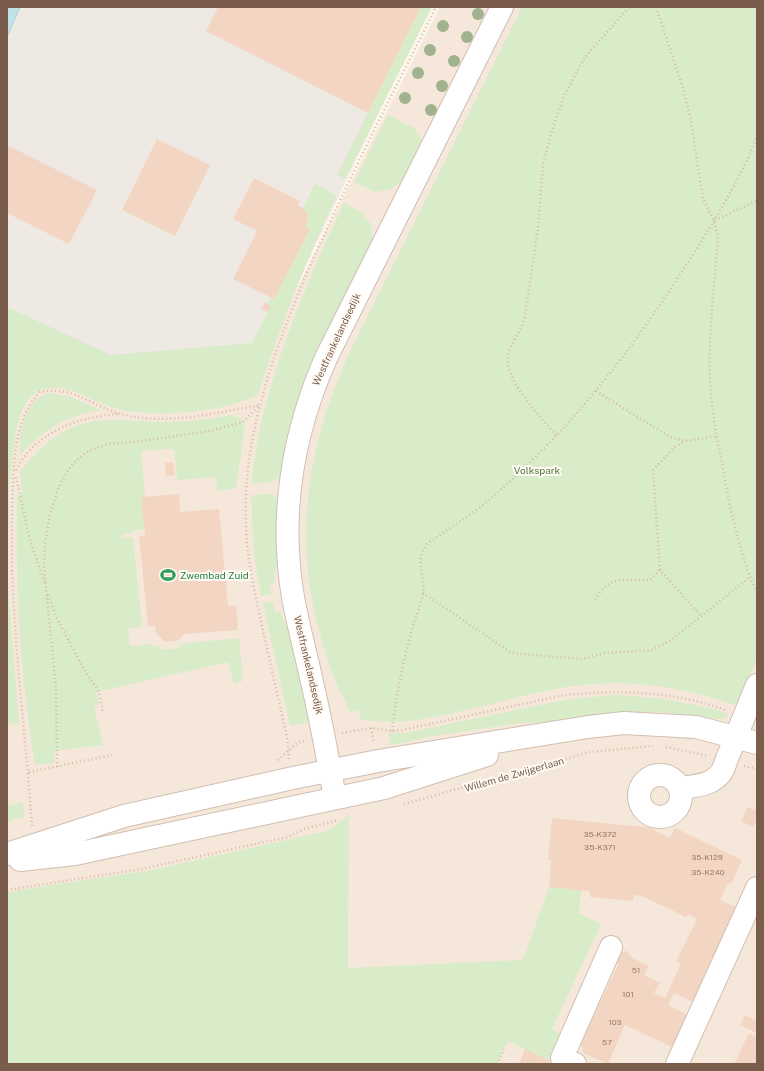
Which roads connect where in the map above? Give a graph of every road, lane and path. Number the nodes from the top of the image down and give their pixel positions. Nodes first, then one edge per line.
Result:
1 (436, 7) edge
2 (502, 7) edge
3 (629, 7) edge
4 (656, 7) edge
5 (757, 137) edge
6 (757, 200) edge
7 (714, 221) junction
8 (596, 391) junction
9 (260, 405) junction
10 (121, 414) junction
11 (556, 435) junction
12 (717, 436) junction
13 (685, 441) junction
14 (15, 472) junction
15 (660, 570) junction
16 (7, 571) edge
17 (13, 571) junction
18 (750, 577) junction
19 (47, 591) junction
20 (423, 593) junction
21 (757, 593) edge
22 (595, 600) dead end
23 (701, 616) junction
24 (757, 685) edge
25 (103, 713) dead end
26 (371, 728) dead end
27 (392, 731) junction
28 (746, 732) edge
29 (554, 733) junction
30 (288, 752) dead end
31 (112, 755) dead end
32 (726, 761) junction
33 (57, 767) junction
34 (330, 771) junction
35 (29, 772) junction
36 (680, 788) dead end
37 (335, 798) junction
38 (396, 806) dead end
39 (124, 816) junction
40 (340, 820) dead end
41 (32, 827) dead end
42 (129, 843) junction
43 (7, 854) edge
44 (7, 861) edge
45 (757, 888) edge
46 (7, 890) edge
47 (611, 947) dead end
48 (504, 1049) dead end
49 (497, 1064) edge
50 (575, 1064) edge
51 (677, 1064) edge

1 - 9 path
2 - 34 street, Westfrankelandsedijk
3 - 11 path
4 - 7 path
5 - 7 path
6 - 7 path
7 - 8 path
7 - 12 path
8 - 11 path
8 - 13 path
9 - 10 path
9 - 19 path
9 - 30 path
10 - 14 path
10 - 14 path
11 - 20 path
12 - 13 path
12 - 18 path
13 - 15 path
14 - 17 path
14 - 19 path
15 - 22 path
15 - 23 path
16 - 17 path
17 - 35 path
18 - 21 path
18 - 23 path
19 - 25 path
19 - 33 path
20 - 23 path
20 - 27 path
24 - 28 street
26 - 27 path
27 - 28 path
28 - 29 street
28 - 32 street
29 - 34 street
29 - 37 street
31 - 33 path
32 - 36 street
32 - 38 path, Willem de Zwijgerlaan
33 - 35 path
34 - 37 street, Westfrankelandsedijk
34 - 39 street
35 - 41 path
37 - 42 street
39 - 42 street
39 - 43 street
40 - 46 path
42 - 44 street
45 - 51 street
47 - 50 street
48 - 49 path

